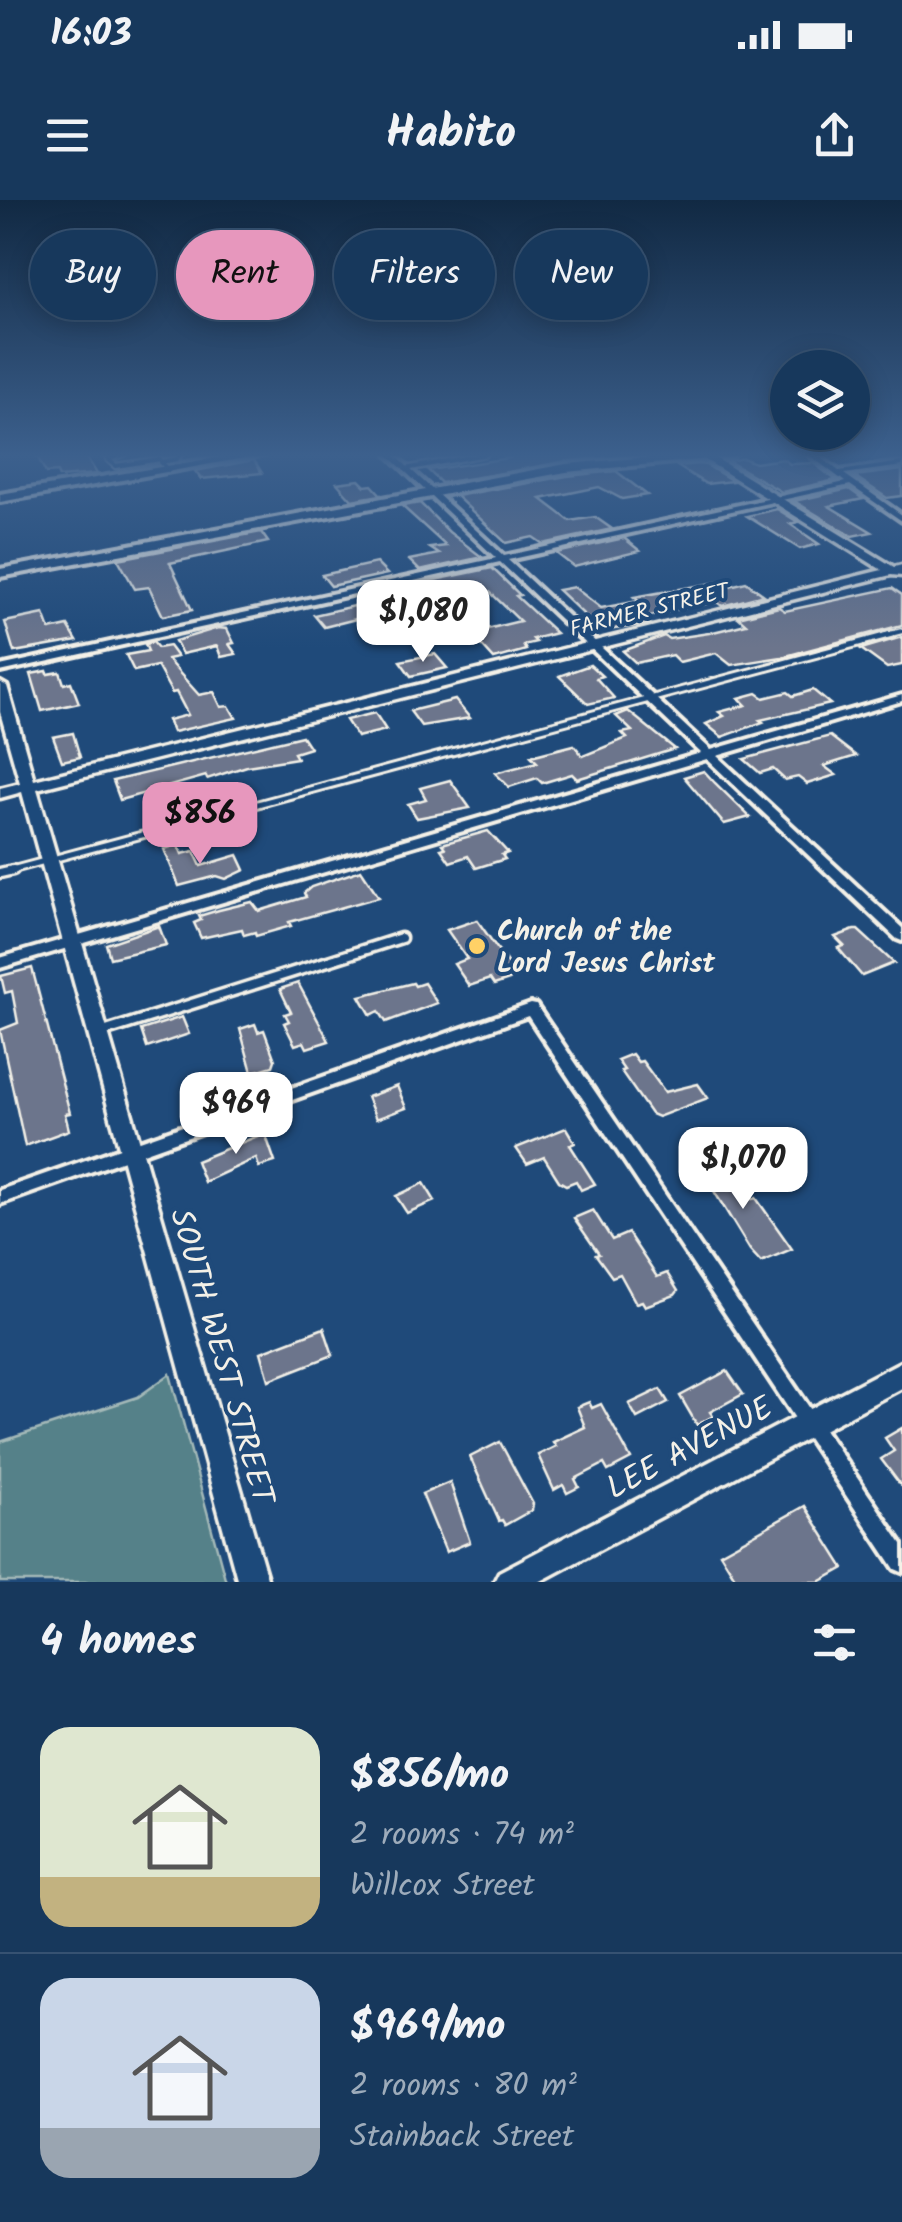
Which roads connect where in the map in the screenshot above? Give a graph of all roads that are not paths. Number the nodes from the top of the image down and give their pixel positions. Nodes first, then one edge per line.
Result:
1 (292, 518) edge
2 (459, 518) edge
3 (691, 518) edge
4 (807, 518) edge
5 (502, 560) junction
6 (899, 572) edge
7 (0, 574) edge
8 (902, 631) edge
9 (594, 646) junction
10 (0, 669) edge
11 (0, 686) edge
12 (649, 698) junction
13 (902, 698) edge
14 (710, 755) junction
15 (29, 786) junction
16 (0, 793) edge
17 (49, 860) junction
18 (0, 872) edge
19 (902, 936) edge
20 (400, 938) dead end
21 (72, 942) junction
22 (0, 963) edge
23 (97, 1034) junction
24 (132, 1153) junction
25 (0, 1198) edge
26 (902, 1374) edge
27 (809, 1424) junction
28 (902, 1562) edge
29 (253, 1582) edge
30 (509, 1582) edge

1 - 7 main road
2 - 5 street
3 - 5 street
4 - 6 street
5 - 9 street
5 - 10 street
6 - 9 street, FARMER STREET
8 - 12 lane
9 - 12 street
9 - 15 street, FARMER STREET
11 - 15 street, SOUTH WEST STREET
12 - 14 street
12 - 17 lane
13 - 14 street
14 - 19 street
14 - 21 street
15 - 16 street, FARMER STREET
15 - 17 street, SOUTH WEST STREET
17 - 18 lane
17 - 21 street, SOUTH WEST STREET
20 - 23 lane
21 - 22 street
21 - 23 street, SOUTH WEST STREET
23 - 24 street, SOUTH WEST STREET
24 - 25 street
24 - 27 street
24 - 29 street, SOUTH WEST STREET
26 - 27 street, LEE AVENUE
27 - 28 street
27 - 30 street, LEE AVENUE

